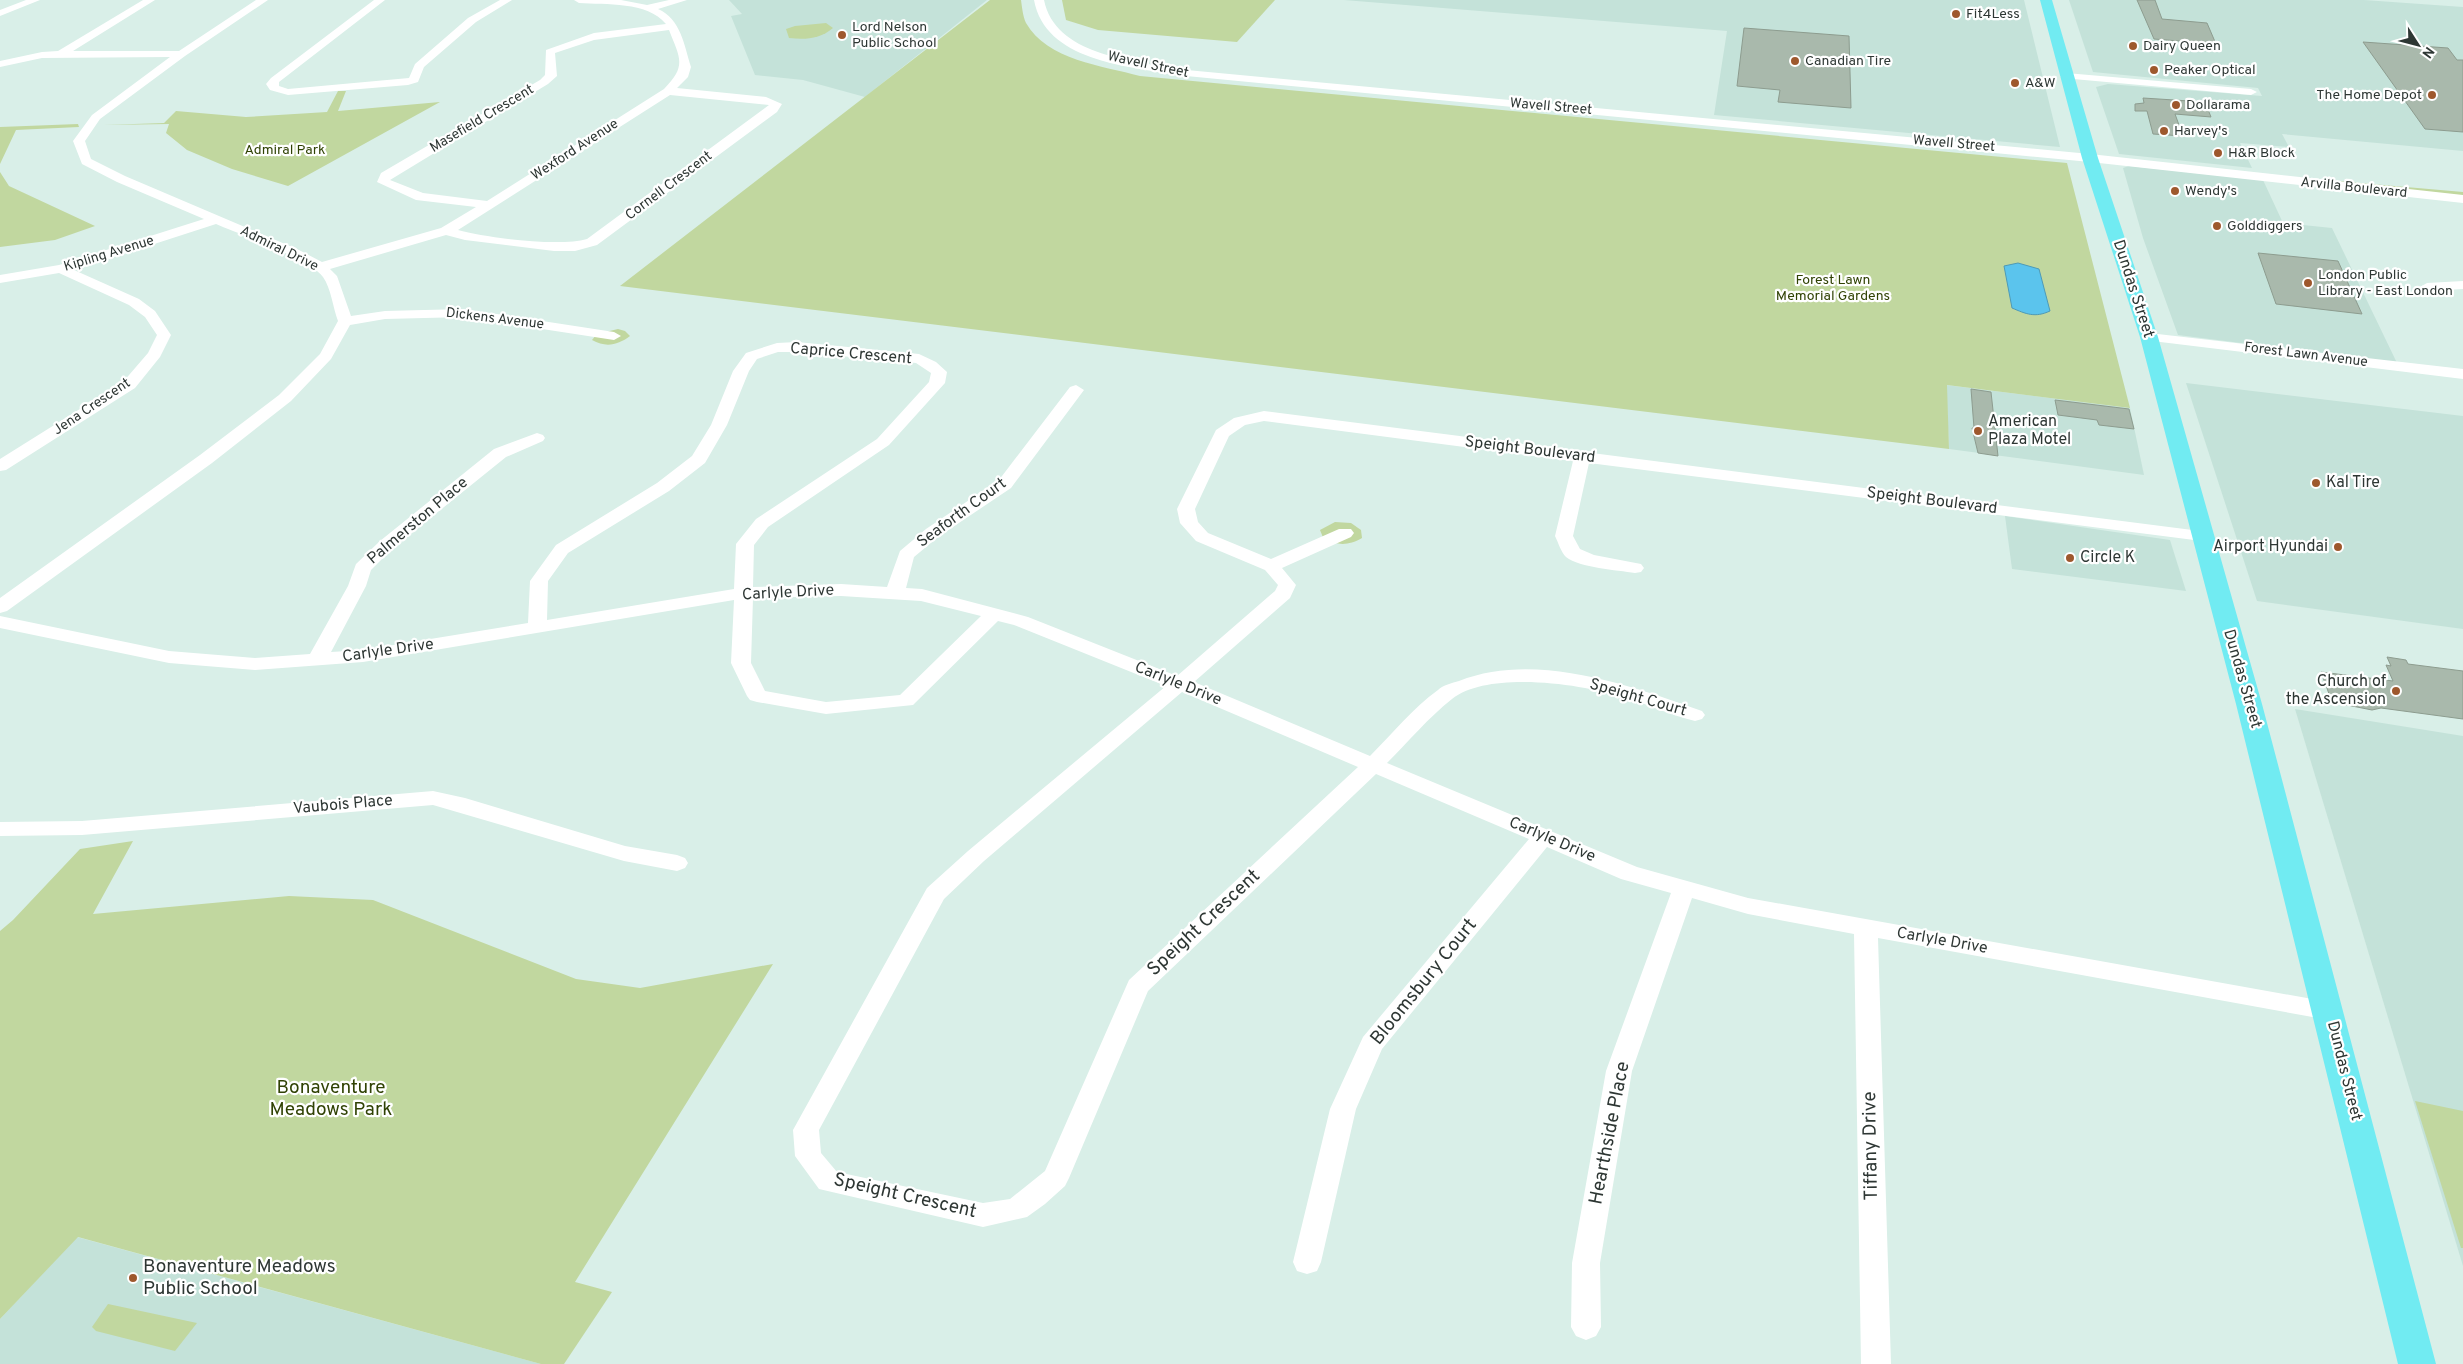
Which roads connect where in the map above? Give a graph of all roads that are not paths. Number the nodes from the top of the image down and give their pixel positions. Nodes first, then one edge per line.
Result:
1 (35, 0) edge
2 (150, 0) edge
3 (263, 0) edge
4 (380, 0) edge
5 (507, 0) edge
6 (579, 0) edge
7 (682, 0) edge
8 (1039, 0) edge
9 (2046, 0) edge
10 (648, 8) junction
11 (0, 13) edge
12 (671, 27) junction
13 (60, 54) junction
14 (181, 54) junction
15 (0, 64) edge
16 (2066, 76) junction
17 (668, 91) junction
18 (2251, 92) dead end
19 (2090, 158) junction
20 (2245, 173) junction
21 (2463, 190) edge
22 (2463, 199) edge
23 (491, 205) junction
24 (216, 220) junction
25 (446, 231) junction
26 (320, 267) junction
27 (61, 269) junction
28 (0, 279) edge
29 (2463, 285) edge
30 (2427, 287) dead end
31 (345, 320) junction
32 (614, 336) dead end
33 (2148, 337) junction
34 (2463, 374) edge
35 (1076, 390) dead end
36 (537, 438) dead end
37 (1582, 457) junction
38 (0, 466) edge
39 (1345, 533) dead end
40 (2202, 536) junction
41 (1271, 566) junction
42 (1635, 568) dead end
43 (896, 593) junction
44 (745, 594) junction
45 (0, 607) edge
46 (994, 614) junction
47 (0, 622) edge
48 (537, 626) junction
49 (318, 660) junction
50 (1180, 684) junction
51 (1695, 715) dead end
52 (1374, 765) junction
53 (0, 828) edge
54 (1544, 836) junction
55 (677, 863) dead end
56 (1684, 888) junction
57 (1866, 927) junction
58 (2328, 1011) junction
59 (1307, 1262) dead end
60 (1586, 1328) dead end
61 (1876, 1364) edge
62 (2417, 1364) edge

1 - 11 street
2 - 13 street
3 - 14 street, Admiral Drive
4 - 5 street
6 - 10 street, Wexford Avenue
7 - 10 street
8 - 19 street, Wavell Street
9 - 16 main road, Dundas Street
10 - 12 street, Wexford Avenue
12 - 17 street, Wexford Avenue
12 - 23 street, Masefield Crescent
13 - 14 street
13 - 15 street
14 - 24 street, Admiral Drive
16 - 18 street
16 - 19 main road, Dundas Street
17 - 23 street, Wexford Avenue
17 - 25 street, Cornell Crescent
19 - 20 street, Arvilla Boulevard
19 - 33 main road, Dundas Street
20 - 21 street, Arvilla Boulevard
20 - 22 street, Arvilla Boulevard
23 - 25 street, Wexford Avenue
24 - 26 street, Admiral Drive
24 - 27 street, Kipling Avenue
25 - 26 street, Wexford Avenue
26 - 31 street, Admiral Drive
27 - 28 street, Kipling Avenue
27 - 38 street, Jena Crescent
29 - 30 street
31 - 32 street, Dickens Avenue
31 - 45 street
33 - 34 street, Forest Lawn Avenue
33 - 40 main road, Dundas Street
35 - 43 street, Seaforth Court
36 - 49 street, Palmerston Place
37 - 40 street, Speight Boulevard
37 - 41 street, Speight Boulevard
37 - 42 street
39 - 41 street
40 - 58 main road, Dundas Street
41 - 50 street, Speight Boulevard
43 - 44 street, Carlyle Drive
43 - 46 street, Carlyle Drive
44 - 46 street
44 - 48 street, Carlyle Drive
44 - 48 street, Caprice Crescent
46 - 50 street, Carlyle Drive
47 - 49 street, Carlyle Drive
48 - 49 street, Carlyle Drive
50 - 52 street, Carlyle Drive
50 - 52 street, Speight Crescent
51 - 52 street, Speight Court
52 - 54 street, Carlyle Drive
53 - 55 street, Vaubois Place
54 - 56 street, Carlyle Drive
54 - 59 street, Bloomsbury Court
56 - 57 street, Carlyle Drive
56 - 60 street, Hearthside Place
57 - 58 street, Carlyle Drive
57 - 61 street, Tiffany Drive
58 - 62 main road, Dundas Street

